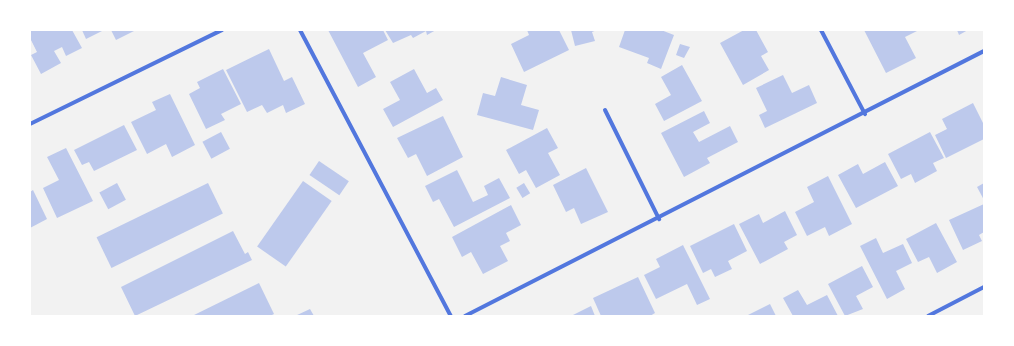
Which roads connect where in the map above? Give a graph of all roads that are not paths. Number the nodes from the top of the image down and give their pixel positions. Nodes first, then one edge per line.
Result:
1 (222, 30) edge
2 (300, 30) edge
3 (821, 30) edge
4 (984, 51) edge
5 (605, 110) dead end
6 (865, 114) junction
7 (30, 124) edge
8 (659, 219) junction
9 (984, 288) edge
10 (451, 316) edge
11 (465, 316) edge
12 (928, 316) edge

1 - 7 street
2 - 10 street
3 - 6 street
4 - 6 street
5 - 8 street
6 - 8 street
8 - 11 street
9 - 12 street

